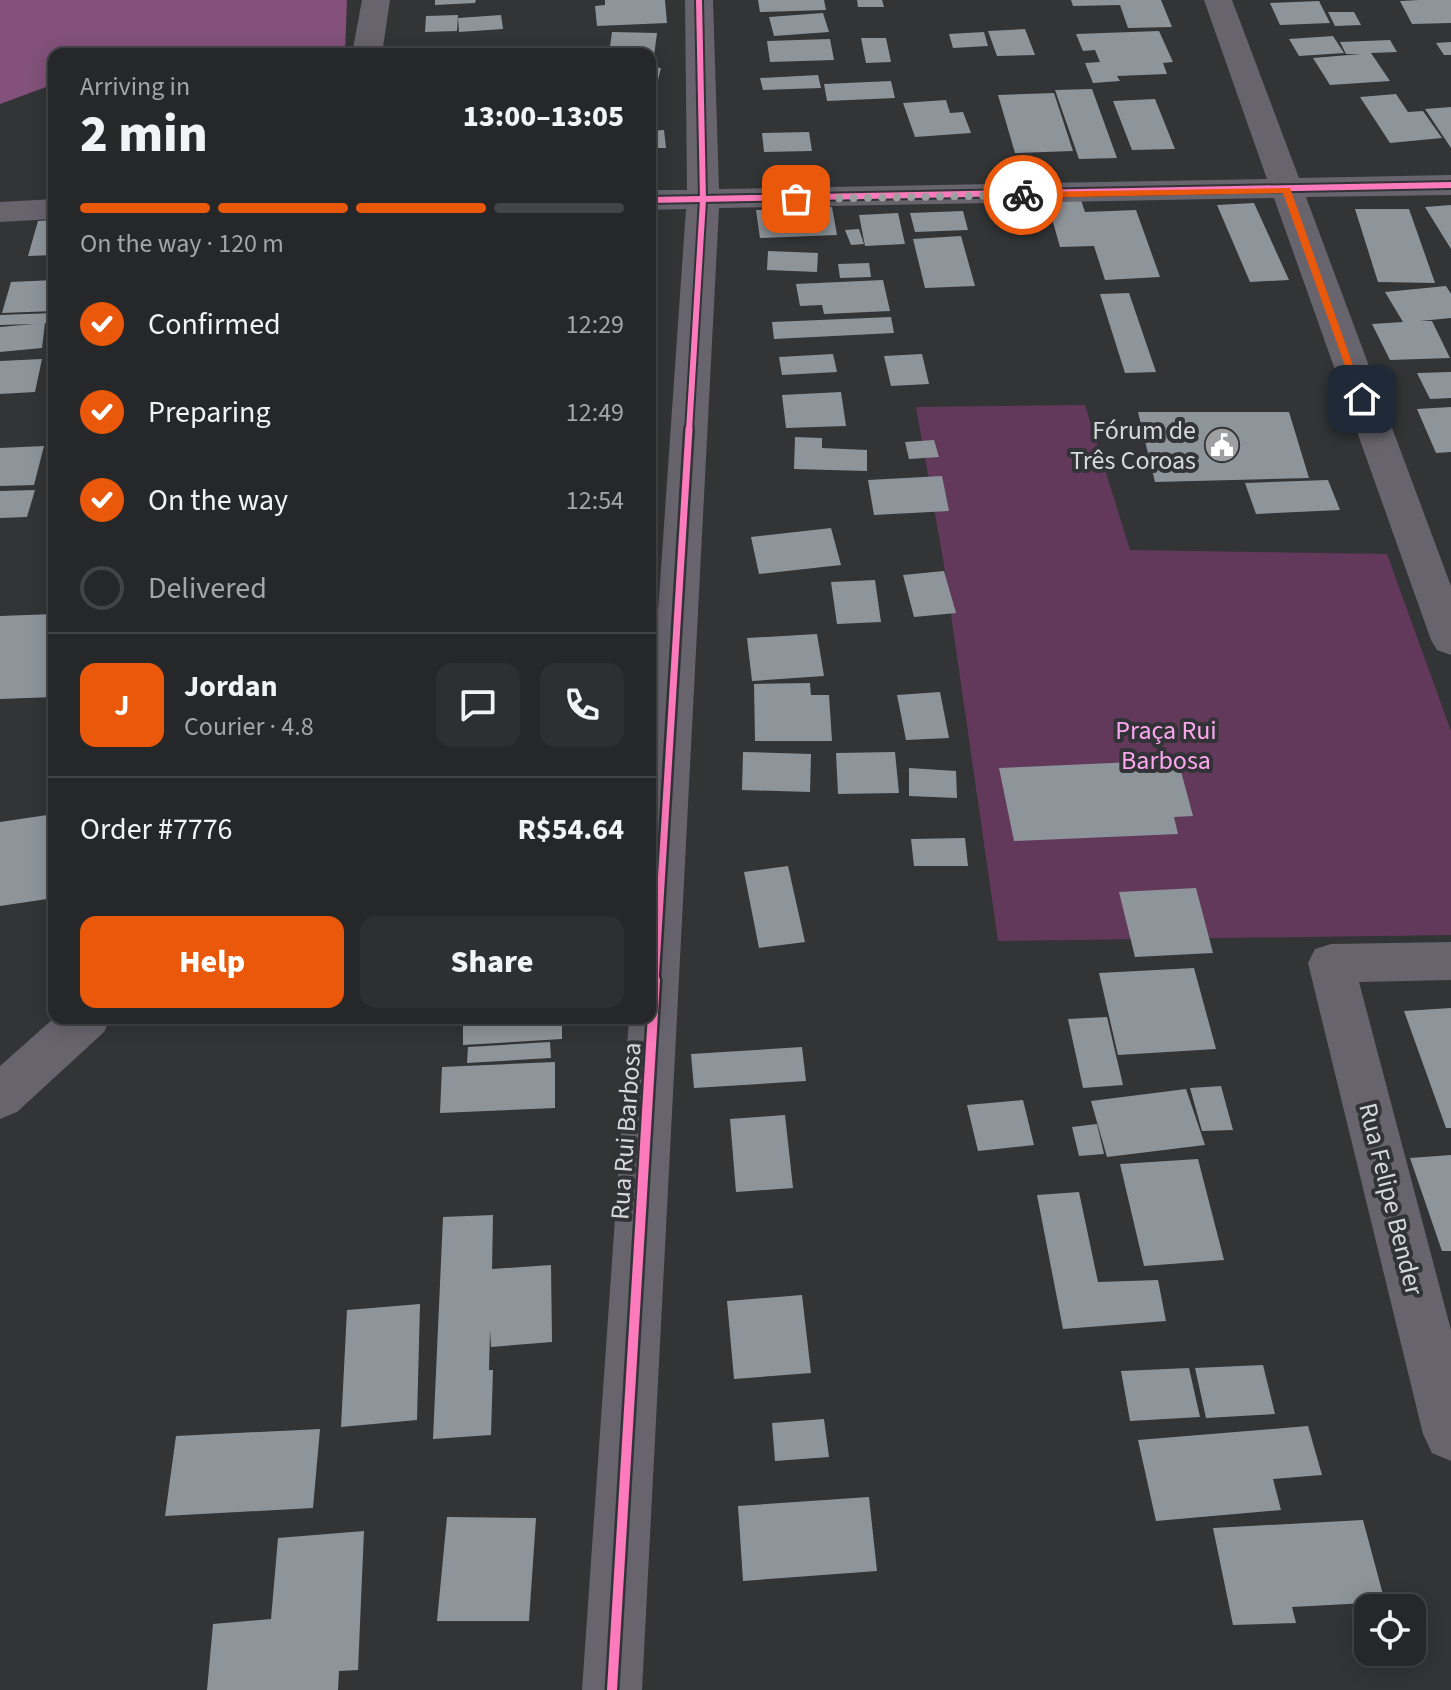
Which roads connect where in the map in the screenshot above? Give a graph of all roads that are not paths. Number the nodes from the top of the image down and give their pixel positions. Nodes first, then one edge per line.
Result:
1 (376, 0) edge
2 (699, 0) edge
3 (1218, 0) edge
4 (368, 48) edge
5 (1451, 185) edge
6 (1287, 190) junction
7 (656, 200) edge
8 (703, 200) junction
9 (48, 209) edge
10 (4, 212) edge
11 (1451, 640) edge
12 (1451, 961) edge
13 (656, 970) edge
14 (80, 1024) edge
15 (653, 1024) edge
16 (0, 1097) edge
17 (1451, 1434) edge
18 (612, 1690) edge

1 - 4 street
2 - 8 street, Rua Rui Barbosa
3 - 6 street
5 - 6 street
6 - 8 street
6 - 11 street
7 - 8 street
8 - 13 street, Rua Rui Barbosa
9 - 10 street
12 - 17 street, Rua Felipe Bender
14 - 16 street
15 - 18 street, Rua Rui Barbosa

